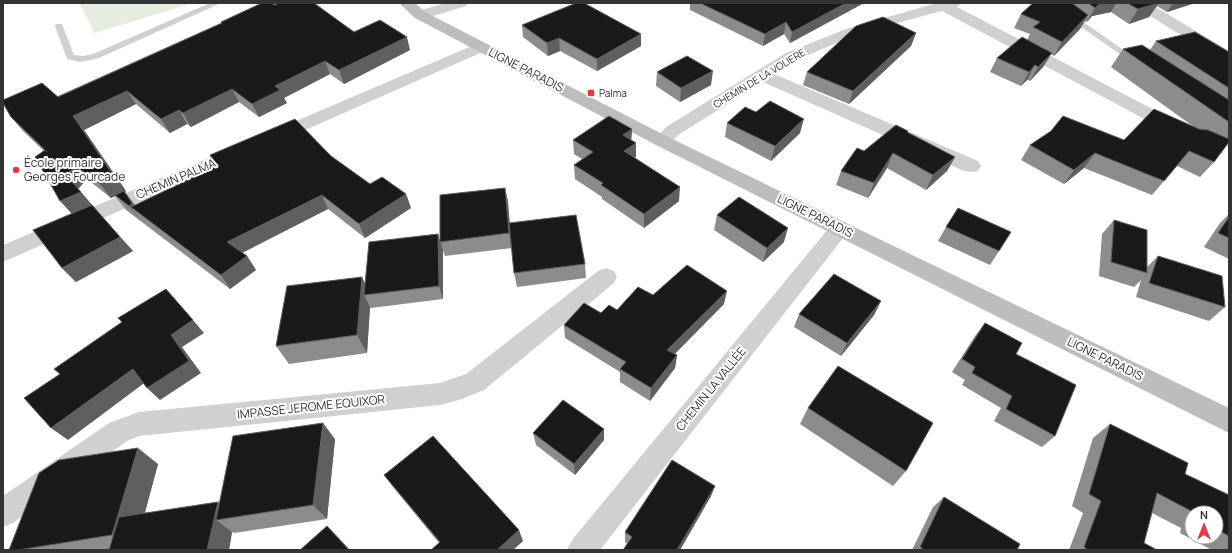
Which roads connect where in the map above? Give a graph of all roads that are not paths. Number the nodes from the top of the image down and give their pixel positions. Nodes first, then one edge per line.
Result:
1 (217, 3) edge
2 (406, 3) edge
3 (461, 3) edge
4 (1051, 3) edge
5 (1139, 3) edge
6 (949, 4) edge
7 (420, 15) junction
8 (59, 26) dead end
9 (481, 47) junction
10 (1229, 58) edge
11 (1140, 63) edge
12 (762, 75) junction
13 (1187, 134) edge
14 (662, 141) junction
15 (972, 166) dead end
16 (840, 228) junction
17 (3, 254) edge
18 (606, 277) dead end
19 (1229, 421) edge
20 (3, 513) edge
21 (582, 550) edge

1 - 8 lane
2 - 7 main road, LIGNE PARADIS
3 - 7 street
4 - 11 lane
5 - 10 street
6 - 12 street, CHEMIN DE LA VOLIERE
6 - 13 street
7 - 9 main road, LIGNE PARADIS
9 - 14 main road, LIGNE PARADIS
9 - 17 street, CHEMIN PALMA
12 - 14 street, CHEMIN DE LA VOLIERE
12 - 15 street
14 - 16 main road, LIGNE PARADIS
16 - 19 main road, LIGNE PARADIS
16 - 21 street, CHEMIN LA VALLÉE
18 - 20 street, IMPASSE JEROME EQUIXOR

